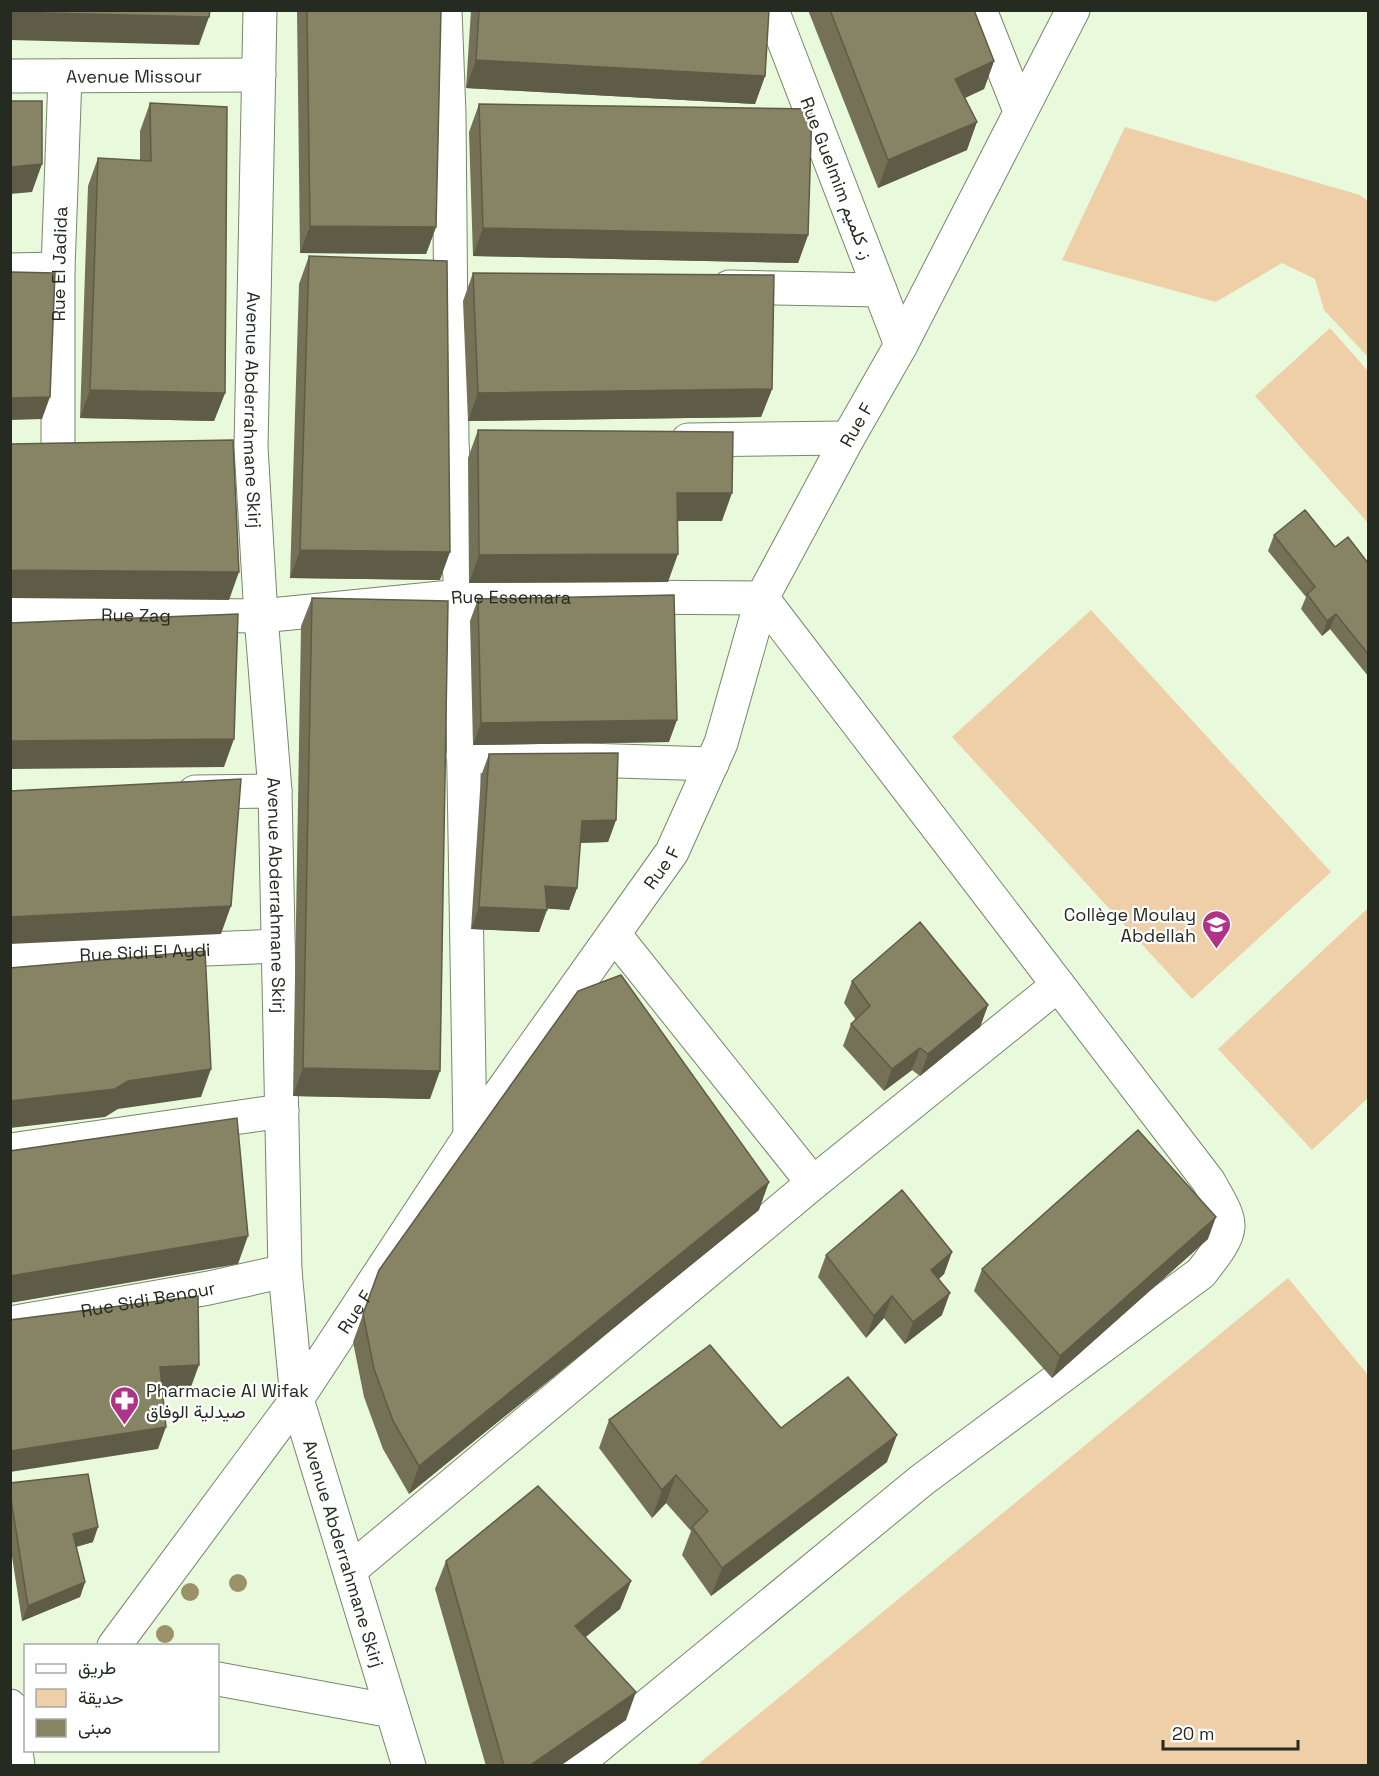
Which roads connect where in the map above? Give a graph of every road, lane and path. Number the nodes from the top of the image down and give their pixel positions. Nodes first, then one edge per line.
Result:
1 (260, 10) edge
2 (445, 10) edge
3 (772, 10) edge
4 (980, 10) edge
5 (1073, 10) edge
6 (259, 75) junction
7 (10, 76) edge
8 (64, 76) junction
9 (1020, 111) junction
10 (779, 115) edge
11 (814, 116) junction
12 (58, 269) junction
13 (10, 270) edge
14 (701, 286) edge
15 (880, 290) junction
16 (901, 345) junction
17 (848, 438) junction
18 (662, 440) edge
19 (251, 447) junction
20 (217, 448) edge
21 (92, 451) edge
22 (461, 596) junction
23 (762, 598) junction
24 (10, 614) edge
25 (261, 616) junction
26 (463, 756) junction
27 (712, 764) junction
28 (275, 791) junction
29 (171, 792) edge
30 (614, 934) junction
31 (278, 946) junction
32 (10, 957) edge
33 (1058, 985) junction
34 (282, 1111) junction
35 (470, 1136) junction
36 (10, 1150) edge
37 (813, 1183) junction
38 (285, 1272) junction
39 (10, 1323) edge
40 (297, 1399) junction
41 (350, 1570) junction
42 (115, 1644) edge
43 (219, 1679) edge
44 (10, 1706) edge
45 (392, 1711) junction
46 (37, 1752) edge
47 (18, 1766) edge
48 (27, 1766) edge
49 (409, 1766) edge
50 (574, 1766) edge

1 - 6 street, Avenue Abderrahmane Skirj
2 - 22 street
3 - 11 street, Rue Guelmim ز. كلميم
4 - 9 street
5 - 9 street, Rue F
6 - 8 street, Avenue Missour
6 - 19 street, Avenue Abderrahmane Skirj
7 - 8 street, Avenue Missour
8 - 12 street, Rue El Jadida
9 - 16 street, Rue F
10 - 11 street
11 - 15 street, Rue Guelmim ز. كلميم
12 - 13 street
12 - 21 street, Rue El Jadida
14 - 15 street
15 - 16 street, Rue Guelmim ز. كلميم
16 - 17 street, Rue F
17 - 18 street
17 - 23 street, Rue F
19 - 20 street
19 - 25 street, Avenue Abderrahmane Skirj
22 - 23 street, Rue Essemara
22 - 25 street, Rue Essemara
22 - 26 street
23 - 27 street, Rue F
23 - 33 street
24 - 25 street, Rue Zag
25 - 28 street, Avenue Abderrahmane Skirj
26 - 27 street
26 - 35 street
27 - 30 street, Rue F
28 - 29 street
28 - 31 street, Avenue Abderrahmane Skirj
30 - 35 street, Rue F
30 - 37 street
31 - 32 street, Rue Sidi El Aydi
31 - 34 street, Avenue Abderrahmane Skirj
33 - 37 street
33 - 50 street
34 - 36 street
34 - 38 street, Avenue Abderrahmane Skirj
35 - 40 street, Rue F
37 - 41 street
38 - 39 street, Rue Sidi Benour
38 - 40 street, Avenue Abderrahmane Skirj
40 - 41 street, Avenue Abderrahmane Skirj
40 - 42 street, Rue F
41 - 45 street, Avenue Abderrahmane Skirj
43 - 45 street
44 - 47 street
45 - 49 street, Avenue Abderrahmane Skirj
46 - 48 street

